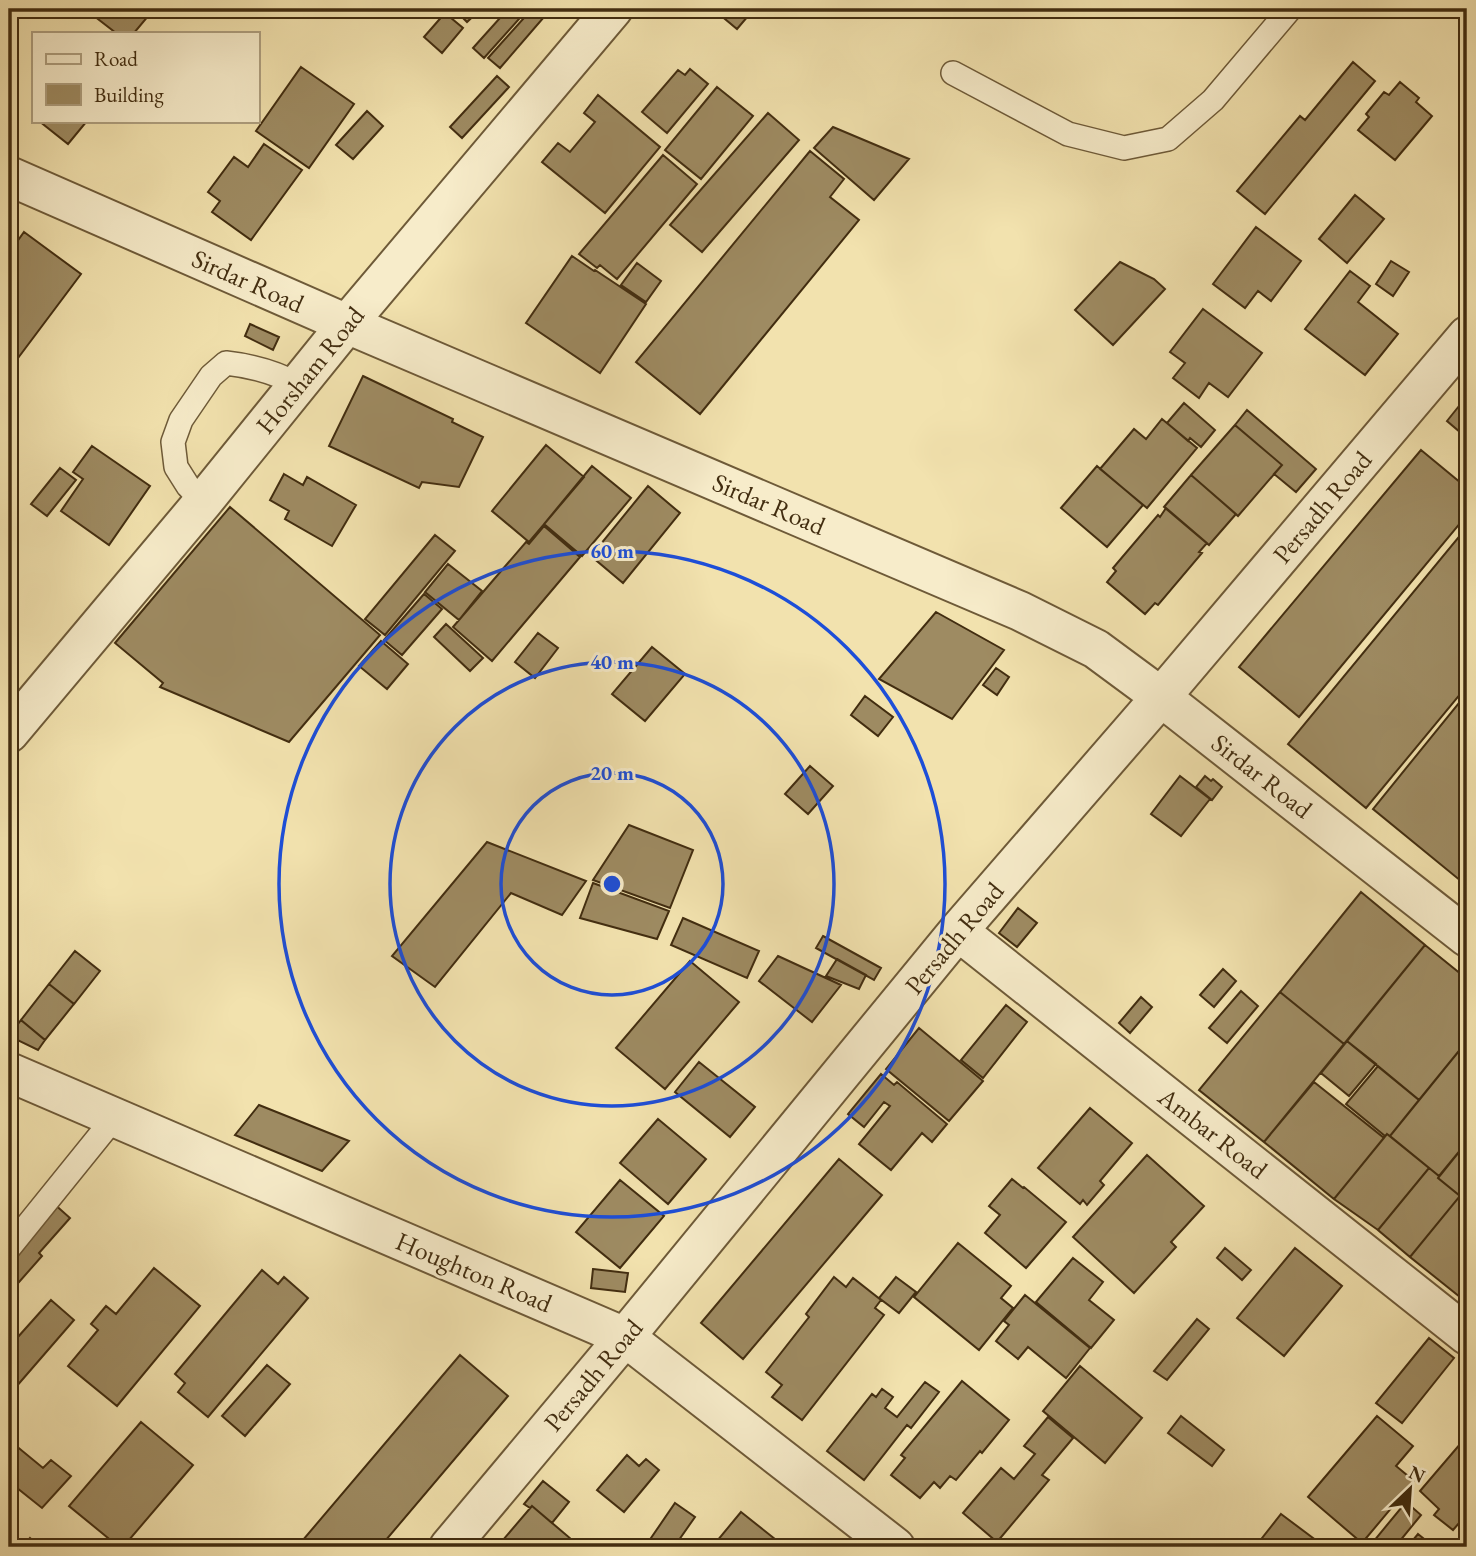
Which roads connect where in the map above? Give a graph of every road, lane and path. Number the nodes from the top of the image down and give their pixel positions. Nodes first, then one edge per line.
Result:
1 (613, 9) edge
2 (1290, 9) edge
3 (953, 74) dead end
4 (9, 176) edge
5 (347, 324) junction
6 (1467, 336) edge
7 (299, 385) junction
8 (203, 502) junction
9 (1161, 697) junction
10 (9, 733) edge
11 (958, 931) junction
12 (1467, 937) edge
13 (9, 1072) edge
14 (114, 1118) junction
15 (9, 1248) edge
16 (1467, 1335) edge
17 (625, 1337) junction
18 (449, 1547) edge
19 (895, 1547) edge

1 - 5 street, Horsham Road
2 - 3 lane
4 - 5 street, Sirdar Road
5 - 7 street, Horsham Road
5 - 9 street, Sirdar Road
6 - 9 street, Persadh Road
7 - 8 street, Horsham Road
7 - 8 lane
8 - 10 street, Horsham Road
9 - 11 street, Persadh Road
9 - 12 street, Sirdar Road
11 - 16 street, Ambar Road
11 - 17 street, Persadh Road
13 - 14 street, Houghton Road
14 - 15 lane
14 - 17 street, Houghton Road
17 - 18 street, Persadh Road
17 - 19 street, Houghton Road

